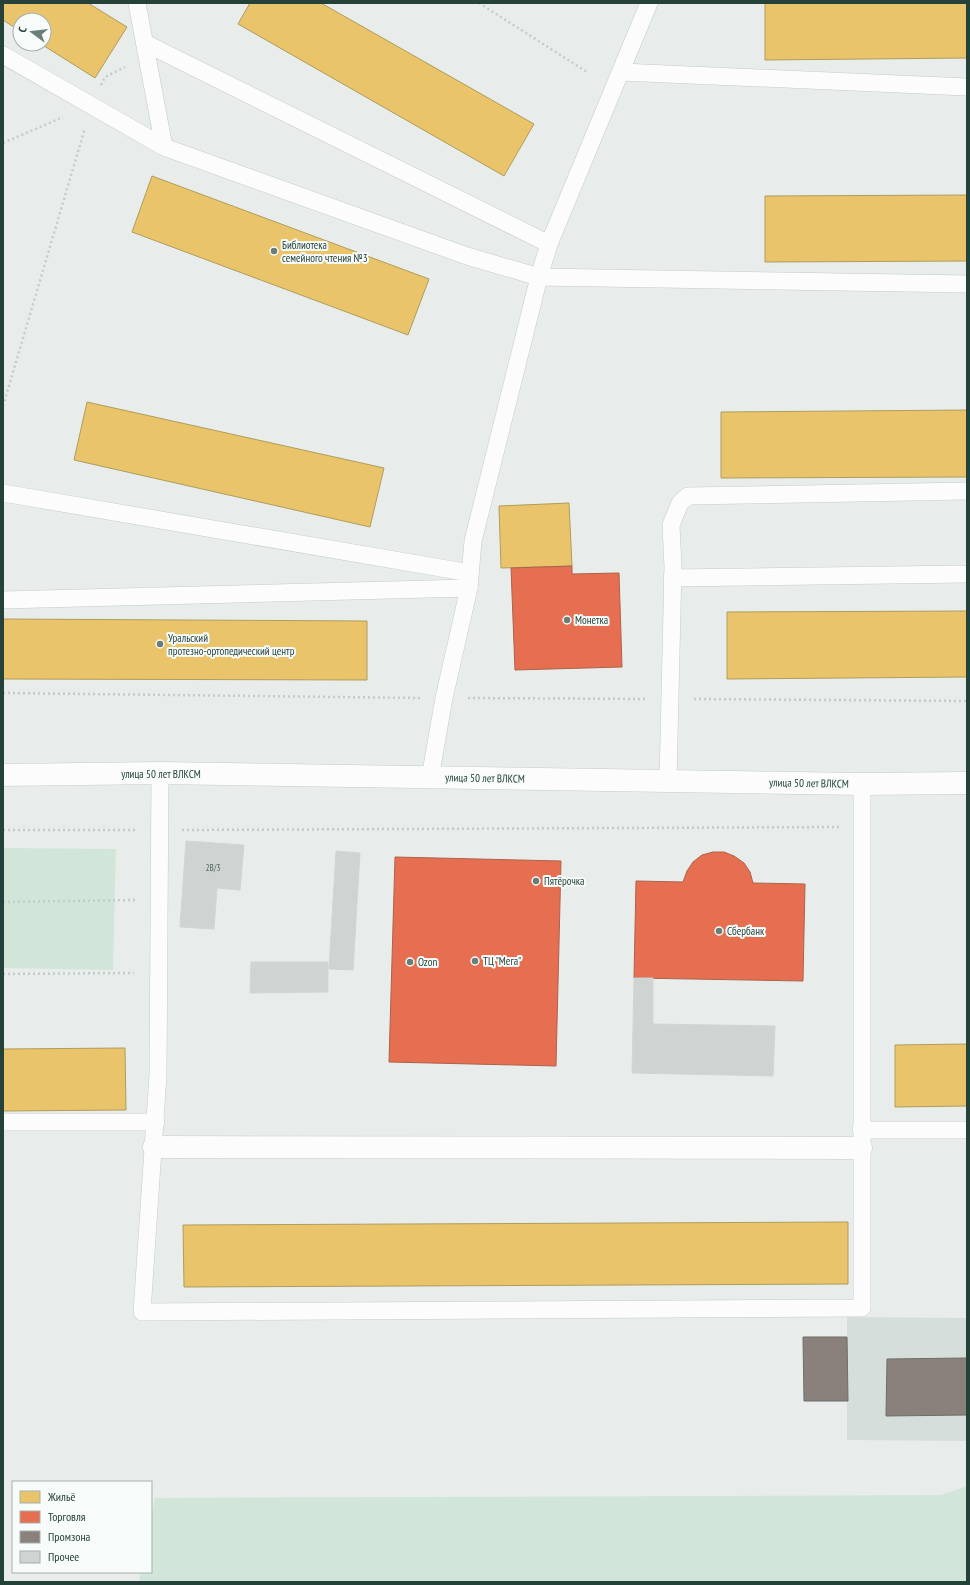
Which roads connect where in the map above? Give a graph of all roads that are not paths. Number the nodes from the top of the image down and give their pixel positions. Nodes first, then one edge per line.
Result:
1 (137, 3) edge
2 (649, 3) edge
3 (152, 46) junction
4 (3, 55) edge
5 (621, 72) junction
6 (967, 87) edge
7 (164, 146) junction
8 (549, 244) junction
9 (539, 277) junction
10 (967, 284) edge
11 (967, 491) edge
12 (3, 493) edge
13 (967, 574) edge
14 (672, 578) junction
15 (469, 580) junction
16 (3, 600) edge
17 (160, 774) junction
18 (3, 775) edge
19 (430, 778) junction
20 (668, 781) junction
21 (967, 783) edge
22 (862, 784) junction
23 (3, 1122) edge
24 (156, 1122) junction
25 (967, 1130) edge
26 (861, 1139) junction
27 (154, 1147) junction

1 - 3 lane
2 - 5 lane
3 - 7 lane
3 - 8 lane
4 - 7 lane
5 - 6 lane
5 - 8 lane
7 - 9 lane
8 - 9 lane
9 - 10 lane
9 - 15 lane
11 - 14 lane
12 - 15 lane
13 - 14 lane
14 - 20 lane
15 - 16 lane
15 - 19 lane
17 - 18 street, улица 50 лет ВЛКСМ
17 - 19 street, улица 50 лет ВЛКСМ
17 - 24 lane
19 - 20 street, улица 50 лет ВЛКСМ
20 - 22 street, улица 50 лет ВЛКСМ
21 - 22 street, улица 50 лет ВЛКСМ
22 - 26 lane
23 - 24 lane
24 - 27 lane
25 - 26 lane
26 - 27 street
26 - 27 lane

